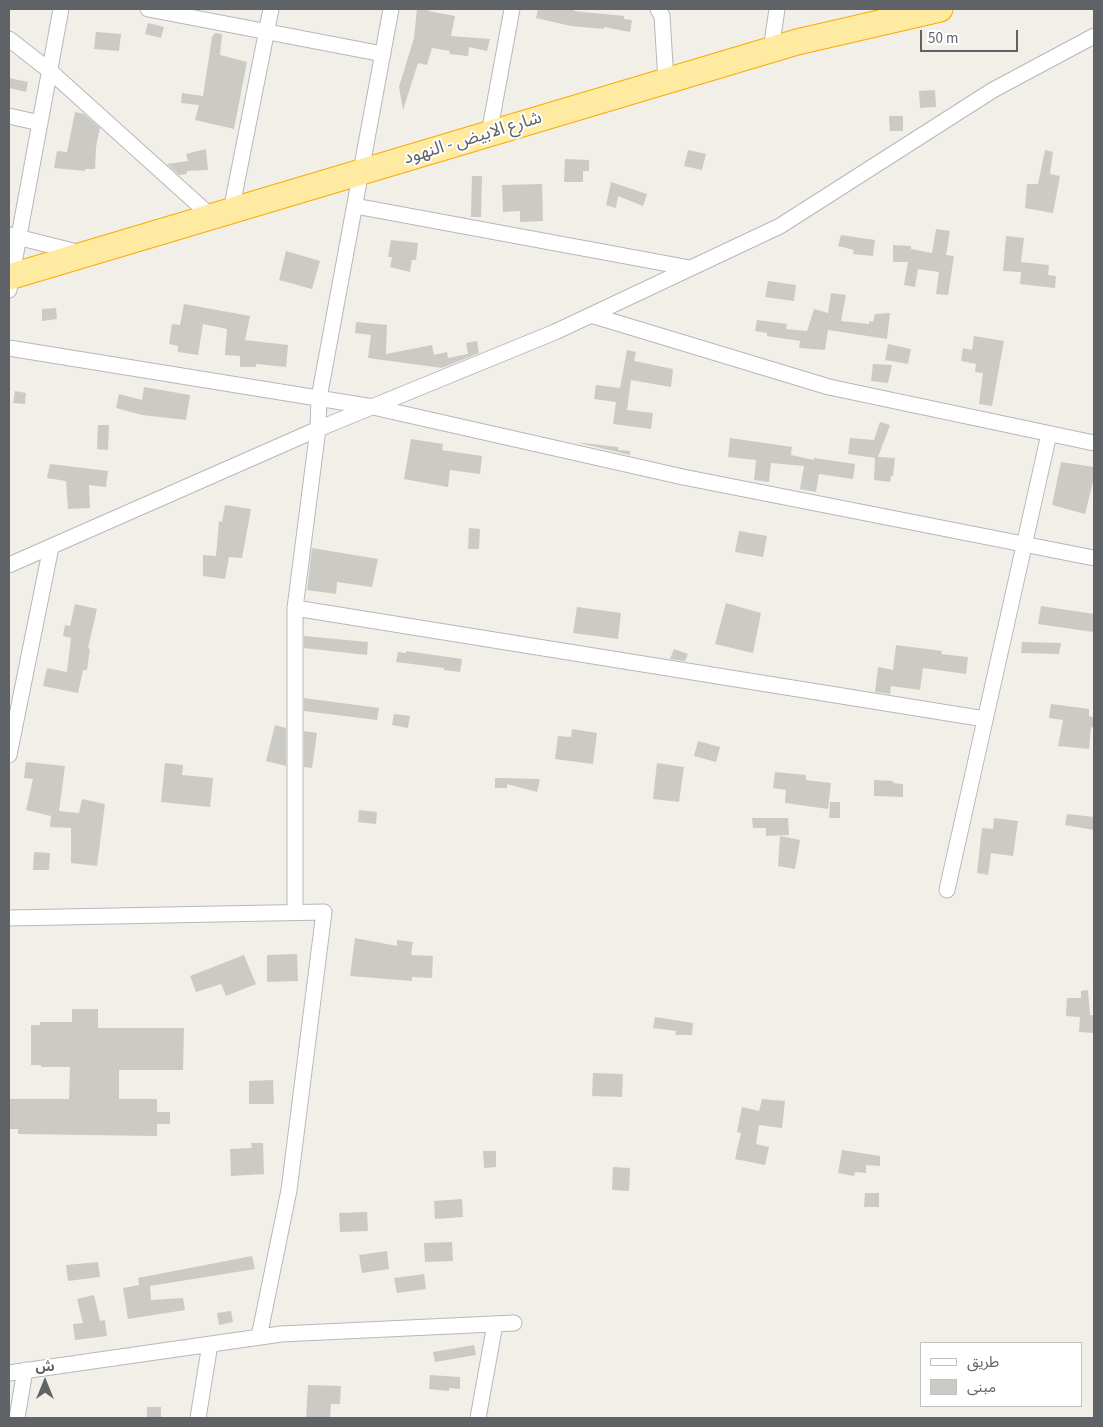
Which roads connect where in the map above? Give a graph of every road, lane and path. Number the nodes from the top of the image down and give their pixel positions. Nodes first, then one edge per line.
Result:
1 (61, 9) edge
2 (148, 9) edge
3 (271, 9) edge
4 (391, 9) edge
5 (512, 9) edge
6 (658, 9) edge
7 (777, 9) edge
8 (940, 9) edge
9 (266, 31) junction
10 (1094, 36) edge
11 (9, 39) edge
12 (770, 50) junction
13 (383, 54) junction
14 (50, 71) junction
15 (666, 81) junction
16 (9, 116) edge
17 (40, 123) junction
18 (489, 134) junction
19 (362, 172) junction
20 (355, 206) junction
21 (222, 214) junction
22 (14, 236) edge
23 (85, 254) junction
24 (690, 268) junction
25 (10, 281) edge
26 (591, 315) junction
27 (9, 348) edge
28 (319, 398) junction
29 (373, 406) junction
30 (318, 429) junction
31 (1049, 434) junction
32 (1094, 444) edge
33 (1024, 544) junction
34 (51, 547) junction
35 (1094, 558) edge
36 (9, 565) edge
37 (295, 608) junction
38 (985, 719) junction
39 (9, 755) edge
40 (946, 890) dead end
41 (294, 912) junction
42 (9, 918) edge
43 (514, 1323) dead end
44 (495, 1324) junction
45 (259, 1337) junction
46 (210, 1344) junction
47 (26, 1370) junction
48 (9, 1373) edge
49 (17, 1418) edge
50 (198, 1418) edge
51 (478, 1418) edge

1 - 14 street
2 - 9 street
3 - 9 street
4 - 13 street
5 - 18 street
6 - 15 street
7 - 12 street
8 - 12 highway, شارع الابيض - النهود
9 - 13 street
9 - 21 street
10 - 24 street
11 - 14 street
12 - 15 highway, شارع الابيض - النهود
13 - 19 street
14 - 17 street
14 - 21 street
15 - 18 highway, شارع الابيض - النهود
16 - 17 street
17 - 22 street
18 - 19 highway, شارع الابيض - النهود
19 - 20 street
19 - 21 highway, شارع الابيض - النهود
20 - 24 street
20 - 28 street
21 - 23 highway, شارع الابيض - النهود
22 - 23 street
22 - 25 street
23 - 25 highway, شارع الابيض - النهود
24 - 26 street
26 - 29 street
26 - 31 street
27 - 28 street
28 - 29 street
28 - 30 street
29 - 30 street
29 - 33 street
30 - 34 street
30 - 37 street
31 - 32 street
31 - 33 street
33 - 35 street
33 - 38 street
34 - 36 street
34 - 39 street
37 - 38 street
37 - 41 street
38 - 40 street
41 - 42 street
41 - 45 street
43 - 44 street
44 - 45 street
44 - 51 street
45 - 46 street
46 - 47 street
46 - 50 street
47 - 48 street
47 - 49 street

